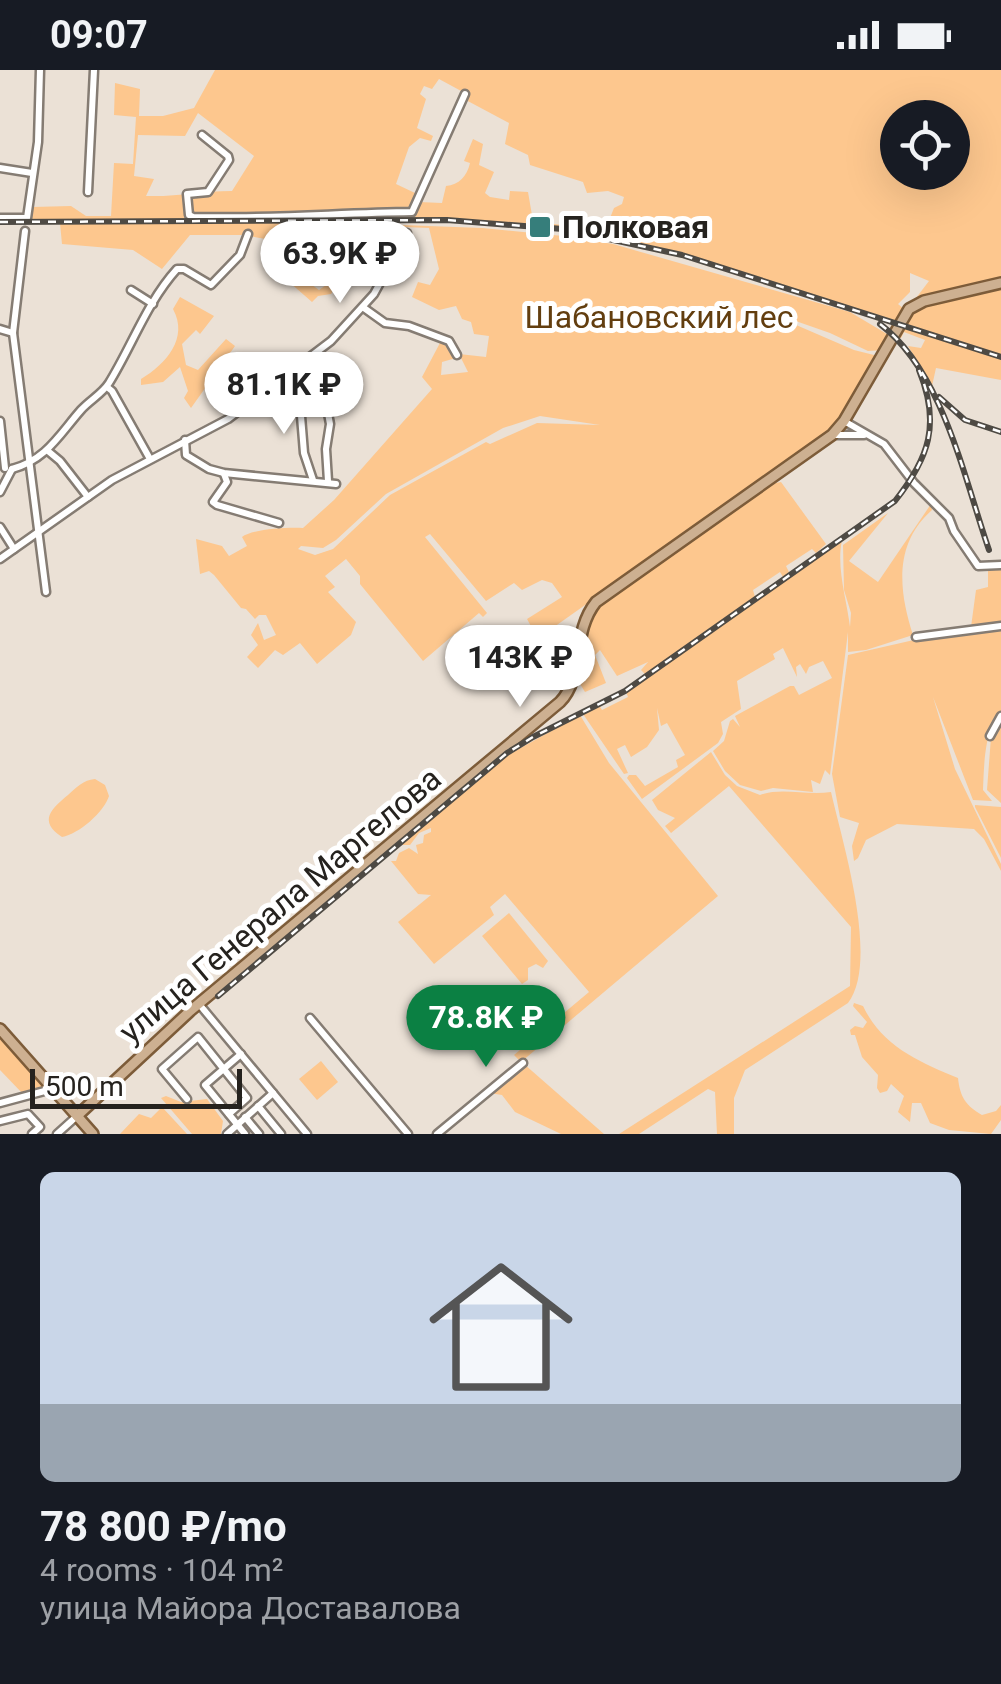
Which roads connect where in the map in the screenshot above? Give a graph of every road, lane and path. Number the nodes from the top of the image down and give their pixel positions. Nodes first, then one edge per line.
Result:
1 (40, 70) edge
2 (94, 70) edge
3 (464, 94) dead end
4 (202, 136) dead end
5 (0, 168) edge
6 (32, 174) junction
7 (88, 192) dead end
8 (0, 218) edge
9 (26, 232) dead end
10 (407, 233) dead end
11 (248, 234) dead end
12 (1001, 283) edge
13 (131, 290) dead end
14 (153, 304) junction
15 (364, 308) junction
16 (0, 329) edge
17 (14, 334) junction
18 (457, 355) dead end
19 (310, 357) junction
20 (278, 383) junction
21 (107, 387) junction
22 (0, 421) edge
23 (847, 423) junction
24 (852, 434) junction
25 (832, 435) junction
26 (875, 438) junction
27 (185, 440) junction
28 (48, 451) junction
29 (150, 459) junction
30 (30, 463) junction
31 (6, 468) edge
32 (224, 472) junction
33 (313, 480) junction
34 (0, 492) edge
35 (88, 497) junction
36 (279, 523) dead end
37 (0, 527) edge
38 (40, 531) junction
39 (14, 549) junction
40 (0, 559) edge
41 (1001, 568) edge
42 (46, 592) dead end
43 (1001, 626) edge
44 (916, 636) dead end
45 (1001, 716) edge
46 (990, 736) dead end
47 (199, 1004) junction
48 (310, 1018) dead end
49 (0, 1029) edge
50 (240, 1054) junction
51 (523, 1063) dead end
52 (224, 1068) junction
53 (54, 1088) junction
54 (272, 1093) junction
55 (187, 1099) dead end
56 (0, 1102) edge
57 (258, 1106) junction
58 (81, 1112) junction
59 (228, 1114) junction
60 (245, 1117) junction
61 (0, 1121) edge
62 (237, 1124) junction
63 (61, 1133) edge
64 (32, 1134) edge
65 (92, 1134) edge
66 (100, 1134) edge
67 (227, 1134) edge
68 (245, 1134) edge
69 (259, 1134) edge
70 (281, 1134) edge
71 (307, 1134) edge
72 (408, 1134) edge
73 (437, 1134) edge

1 - 6 street
2 - 7 street
3 - 4 street
5 - 6 street
6 - 8 street
9 - 17 street
10 - 15 street
11 - 14 street
12 - 23 main road, улица Генерала Маргелова
13 - 14 street
14 - 21 street
15 - 18 street
15 - 19 street
16 - 17 street
17 - 30 street
19 - 20 street
19 - 33 street
20 - 27 street
20 - 33 street
21 - 28 street
21 - 29 street
22 - 31 street
23 - 24 street
23 - 25 main road, улица Генерала Маргелова
23 - 26 street
24 - 25 street
24 - 26 street
25 - 47 main road, улица Генерала Маргелова
26 - 41 street
27 - 29 street
27 - 32 street
28 - 30 street
28 - 35 street
29 - 35 street
30 - 31 street
30 - 38 street
31 - 34 street
32 - 33 street
32 - 36 street
35 - 38 street
37 - 39 street
38 - 39 street
38 - 42 street
39 - 40 street
43 - 44 street
45 - 46 street
47 - 50 street
47 - 58 main road, улица Генерала Маргелова
48 - 72 street
49 - 53 main road
50 - 52 street
50 - 54 street
51 - 73 street
52 - 55 street
52 - 59 street
52 - 59 street
53 - 56 street
53 - 58 main road
54 - 57 street
54 - 71 street
57 - 60 street
57 - 70 street
58 - 63 street
58 - 65 main road
58 - 66 main road
59 - 62 street
60 - 62 street
60 - 69 street
61 - 64 street
62 - 67 street
62 - 68 street

